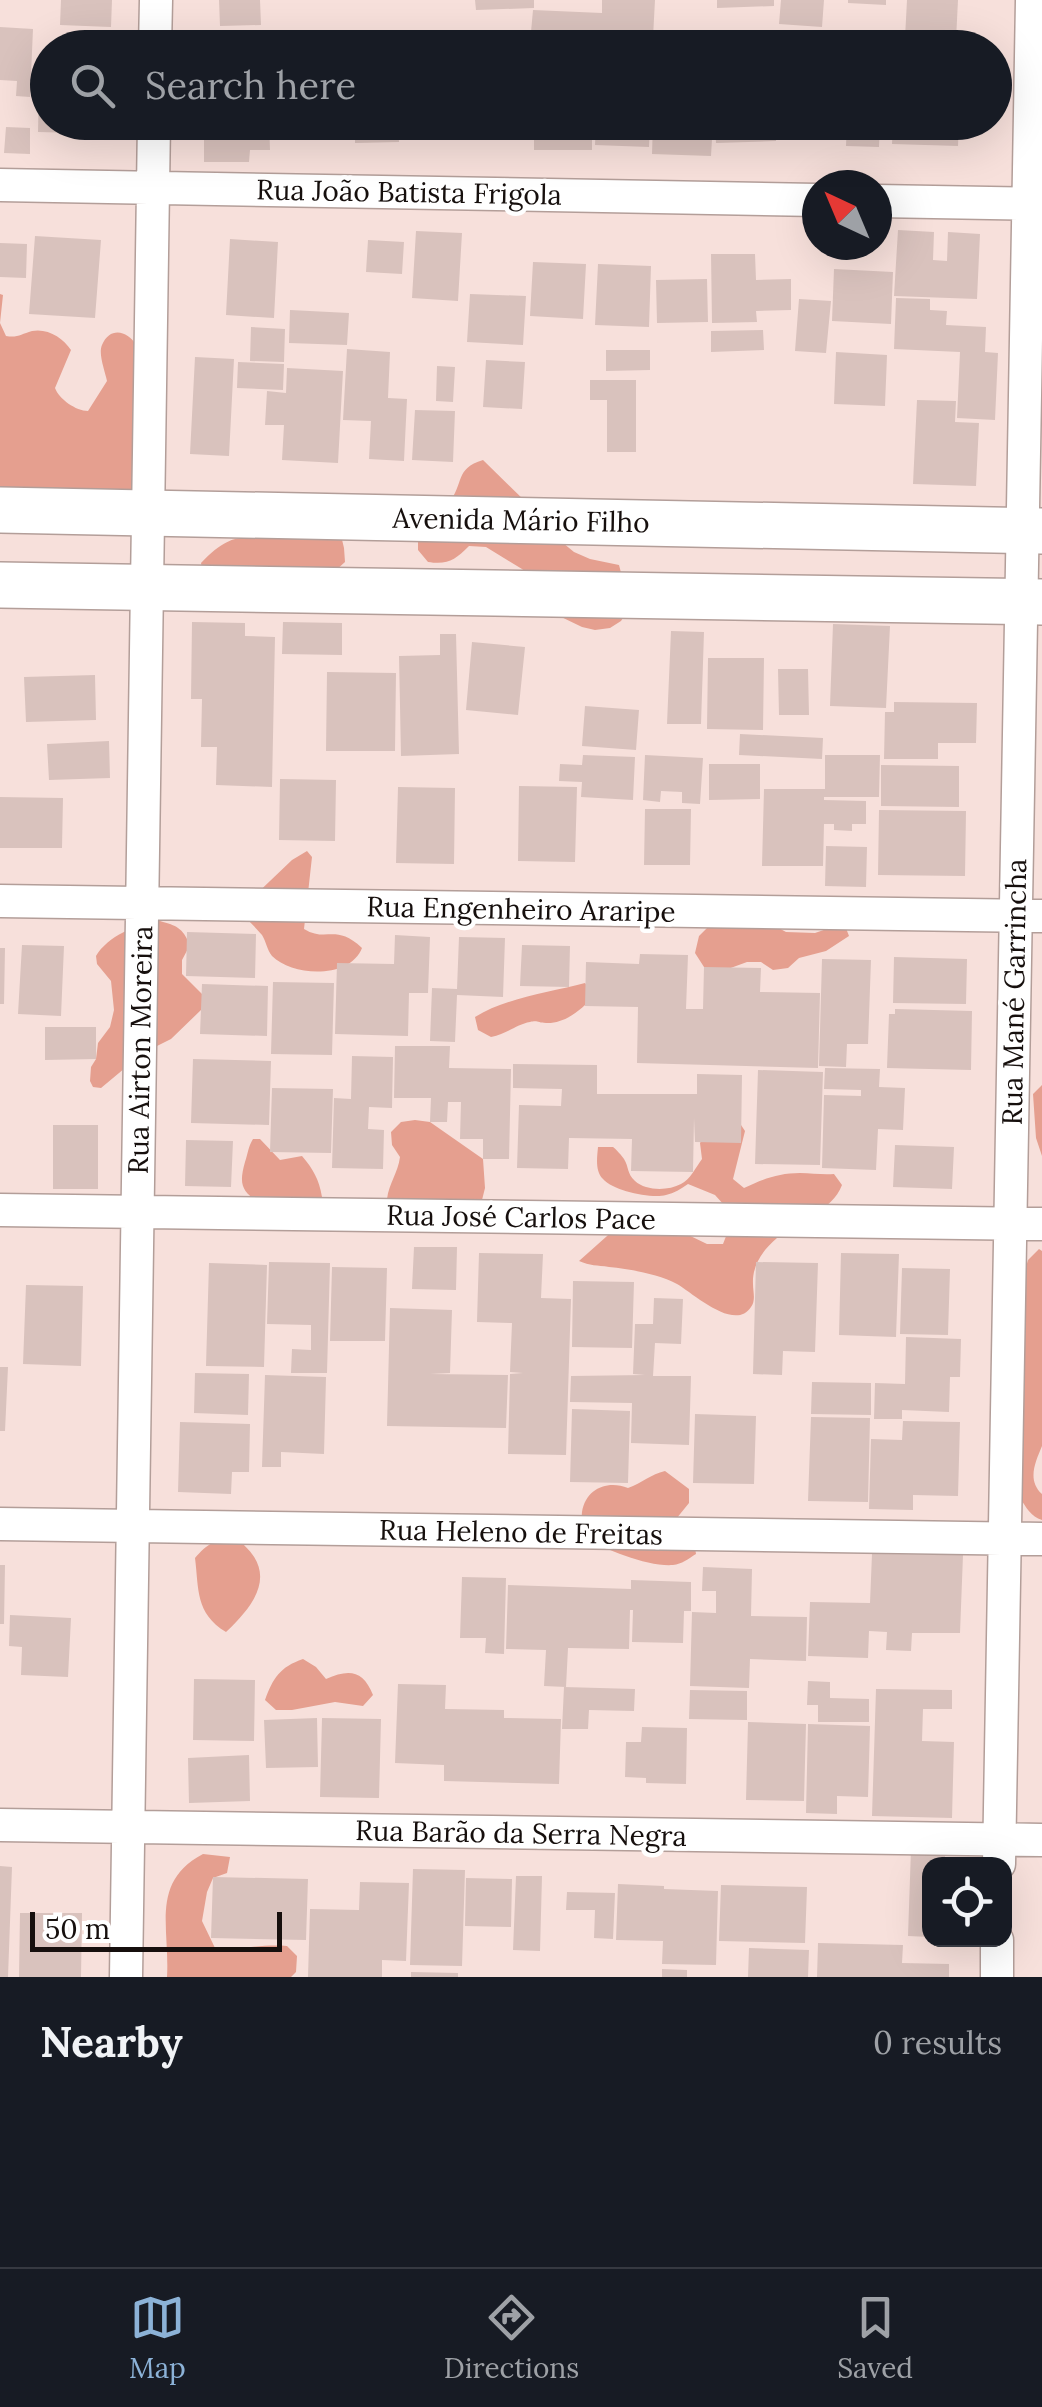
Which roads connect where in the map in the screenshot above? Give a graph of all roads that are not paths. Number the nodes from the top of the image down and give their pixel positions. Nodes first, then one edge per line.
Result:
1 (156, 0) edge
2 (1032, 0) edge
3 (155, 30) edge
4 (154, 140) edge
5 (0, 185) edge
6 (153, 188) junction
7 (802, 200) edge
8 (892, 201) edge
9 (1035, 203) edge
10 (0, 510) edge
11 (148, 512) junction
12 (1032, 531) edge
13 (0, 585) edge
14 (147, 587) junction
15 (1032, 602) edge
16 (0, 901) edge
17 (142, 903) junction
18 (1029, 916) edge
19 (0, 1210) edge
20 (137, 1212) junction
21 (1026, 1224) edge
22 (0, 1524) edge
23 (132, 1527) junction
24 (1005, 1538) junction
25 (1042, 1539) edge
26 (0, 1825) edge
27 (128, 1827) junction
28 (1042, 1840) edge
29 (999, 1852) edge
30 (998, 1947) edge
31 (126, 1977) edge
32 (997, 1977) edge

1 - 3 street
2 - 9 street, Rua Mané Garrincha
4 - 6 street, Rua Airton Moreira
5 - 6 street, Rua João Batista Frigola
6 - 7 street, Rua João Batista Frigola
6 - 11 street, Rua Airton Moreira
8 - 9 street
9 - 12 street, Rua Mané Garrincha
10 - 11 main road, Avenida Mário Filho
11 - 12 main road, Avenida Mário Filho
11 - 14 street, Rua Airton Moreira
12 - 15 street, Rua Mané Garrincha
13 - 14 main road
14 - 15 main road
14 - 17 street, Rua Airton Moreira
15 - 18 street, Rua Mané Garrincha
16 - 17 street, Rua Engenheiro Araripe
17 - 18 street, Rua Engenheiro Araripe
17 - 20 street, Rua Airton Moreira
18 - 21 street, Rua Mané Garrincha
19 - 20 street, Rua José Carlos Pace
20 - 21 street, Rua José Carlos Pace
20 - 23 street, Rua Airton Moreira
21 - 24 street, Rua Mané Garrincha
22 - 23 street, Rua Heleno de Freitas
23 - 24 street, Rua Heleno de Freitas
23 - 27 street, Rua Airton Moreira
24 - 25 street, Rua Heleno de Freitas
24 - 29 street, Rua Mané Garrincha
26 - 27 street, Rua Barão da Serra Negra
27 - 29 street, Rua Barão da Serra Negra
27 - 31 street, Rua Airton Moreira
28 - 29 street, Rua Barão da Serra Negra
30 - 32 street

